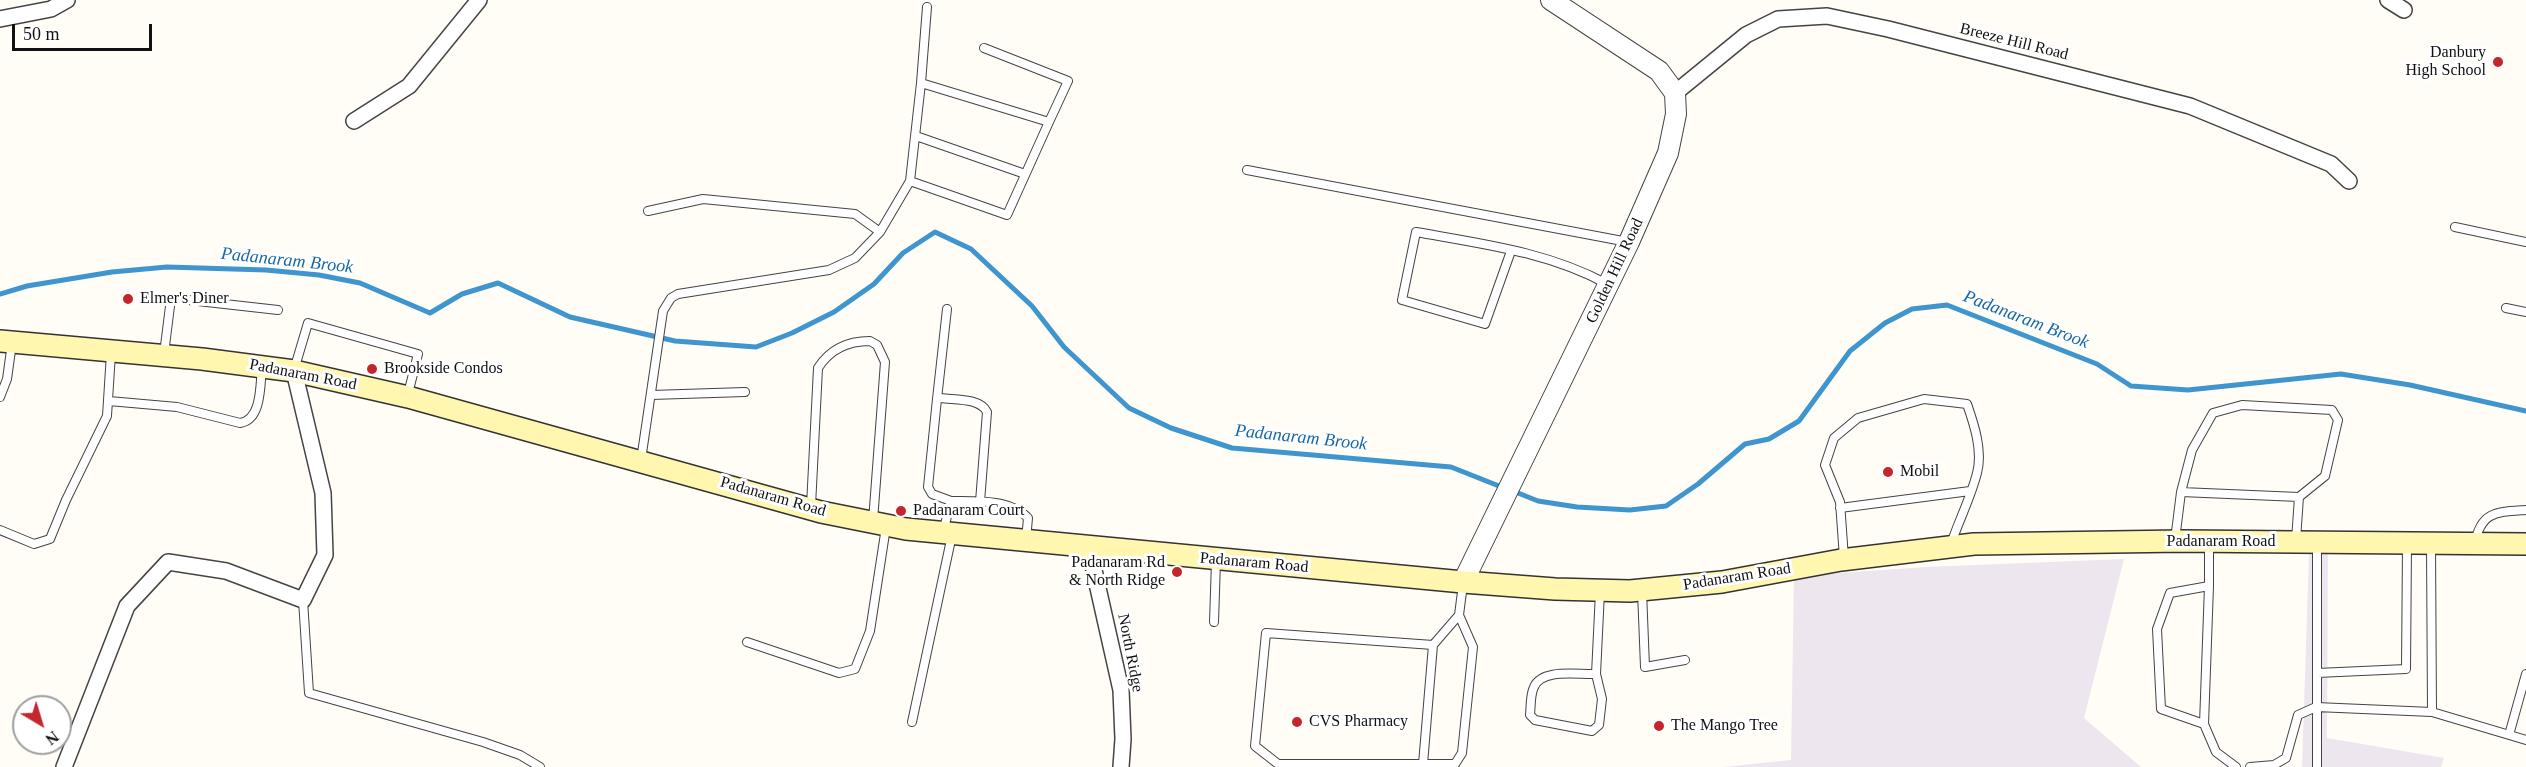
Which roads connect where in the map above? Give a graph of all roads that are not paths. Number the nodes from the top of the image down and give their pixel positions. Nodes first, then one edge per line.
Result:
1 (67, 0) edge
2 (479, 0) edge
3 (1551, 0) edge
4 (2388, 0) edge
5 (927, 7) dead end
6 (2404, 10) dead end
7 (0, 19) edge
8 (984, 48) dead end
9 (921, 83) junction
10 (1675, 93) junction
11 (354, 121) dead end
12 (1049, 122) junction
13 (916, 136) junction
14 (1247, 170) dead end
15 (1025, 174) junction
16 (910, 181) junction
17 (2349, 181) dead end
18 (648, 211) dead end
19 (2456, 227) dead end
20 (880, 232) junction
21 (1629, 242) junction
22 (2526, 242) edge
23 (1511, 251) junction
24 (1609, 285) junction
25 (2506, 308) dead end
26 (947, 309) dead end
27 (278, 310) dead end
28 (2526, 312) edge
29 (6, 342) edge
30 (111, 351) junction
31 (163, 356) junction
32 (262, 366) junction
33 (294, 371) junction
34 (745, 392) dead end
35 (651, 395) junction
36 (0, 397) edge
37 (408, 397) junction
38 (937, 399) junction
39 (109, 401) junction
40 (641, 460) junction
41 (1970, 491) junction
42 (2181, 492) junction
43 (2299, 497) junction
44 (951, 501) junction
45 (980, 502) junction
46 (1840, 508) junction
47 (811, 509) junction
48 (2526, 510) edge
49 (880, 524) junction
50 (0, 530) edge
51 (947, 533) junction
52 (1026, 541) junction
53 (2175, 541) junction
54 (2209, 541) junction
55 (2296, 542) junction
56 (2317, 542) junction
57 (2408, 543) junction
58 (2431, 543) junction
59 (2475, 544) junction
60 (2526, 544) edge
61 (1950, 547) junction
62 (1089, 548) junction
63 (1845, 559) junction
64 (1216, 560) junction
65 (1463, 582) junction
66 (2209, 586) junction
67 (1600, 590) junction
68 (1641, 590) junction
69 (303, 600) junction
70 (1459, 615) junction
71 (1214, 622) dead end
72 (747, 642) dead end
73 (1433, 645) junction
74 (1685, 660) dead end
75 (2317, 673) junction
76 (1596, 674) junction
77 (2526, 674) edge
78 (2316, 707) junction
79 (2432, 712) junction
80 (912, 722) dead end
81 (2204, 723) junction
82 (2509, 735) junction
83 (2526, 740) edge
84 (1423, 764) junction
85 (63, 767) edge
86 (540, 767) edge
87 (1121, 767) edge
88 (2236, 767) edge
89 (2250, 767) edge
90 (2317, 767) edge

1 - 7 street
2 - 11 street
3 - 10 street
4 - 6 street
5 - 9 lane
8 - 12 lane
9 - 12 lane
9 - 13 lane
10 - 17 street, Breeze Hill Road
10 - 21 street, Golden Hill Road
12 - 15 lane
13 - 15 lane
13 - 16 lane
14 - 21 lane
15 - 16 lane
16 - 20 lane
18 - 20 lane
19 - 22 lane
20 - 35 lane
21 - 24 street, Golden Hill Road
23 - 23 lane
23 - 24 lane
24 - 65 street, Golden Hill Road
25 - 28 lane
26 - 38 lane
27 - 31 lane
29 - 30 main road, Padanaram Road
29 - 36 lane
30 - 31 main road, Padanaram Road
30 - 39 lane
31 - 32 main road, Padanaram Road
32 - 33 main road, Padanaram Road
32 - 39 lane
33 - 37 main road, Padanaram Road
33 - 37 lane
33 - 69 street
34 - 35 lane
35 - 40 lane
37 - 40 main road, Padanaram Road
38 - 44 lane
38 - 45 lane
39 - 50 lane
40 - 47 main road, Padanaram Road
41 - 46 lane
41 - 46 lane
41 - 61 lane
42 - 43 lane
42 - 43 lane
42 - 53 lane
43 - 55 lane
44 - 45 lane
44 - 51 lane
45 - 52 lane
46 - 63 lane
47 - 49 main road, Padanaram Road
47 - 49 lane
48 - 59 lane
49 - 51 main road, Padanaram Road
49 - 72 lane
51 - 52 main road, Padanaram Road
51 - 80 lane
52 - 62 main road, Padanaram Road
53 - 54 main road, Padanaram Road
53 - 61 main road, Padanaram Road
54 - 55 main road, Padanaram Road
54 - 66 lane
55 - 56 main road, Padanaram Road
56 - 57 main road, Padanaram Road
56 - 75 lane
57 - 58 main road, Padanaram Road
57 - 75 lane
58 - 59 main road, Padanaram Road
58 - 79 lane
59 - 60 main road, Padanaram Road
61 - 63 main road, Padanaram Road
62 - 64 main road, Padanaram Road
62 - 87 street, North Ridge
63 - 68 main road, Padanaram Road
64 - 65 main road, Padanaram Road
64 - 71 lane
65 - 67 main road, Padanaram Road
65 - 70 lane
66 - 81 lane
66 - 81 lane
67 - 68 main road, Padanaram Road
67 - 76 lane
68 - 74 lane
69 - 85 street
69 - 86 lane
70 - 73 lane
70 - 84 lane
73 - 84 lane
73 - 84 lane
75 - 78 lane
76 - 76 lane
77 - 82 lane
78 - 79 lane
78 - 89 lane
78 - 90 lane
79 - 82 lane
81 - 88 lane
82 - 83 lane

